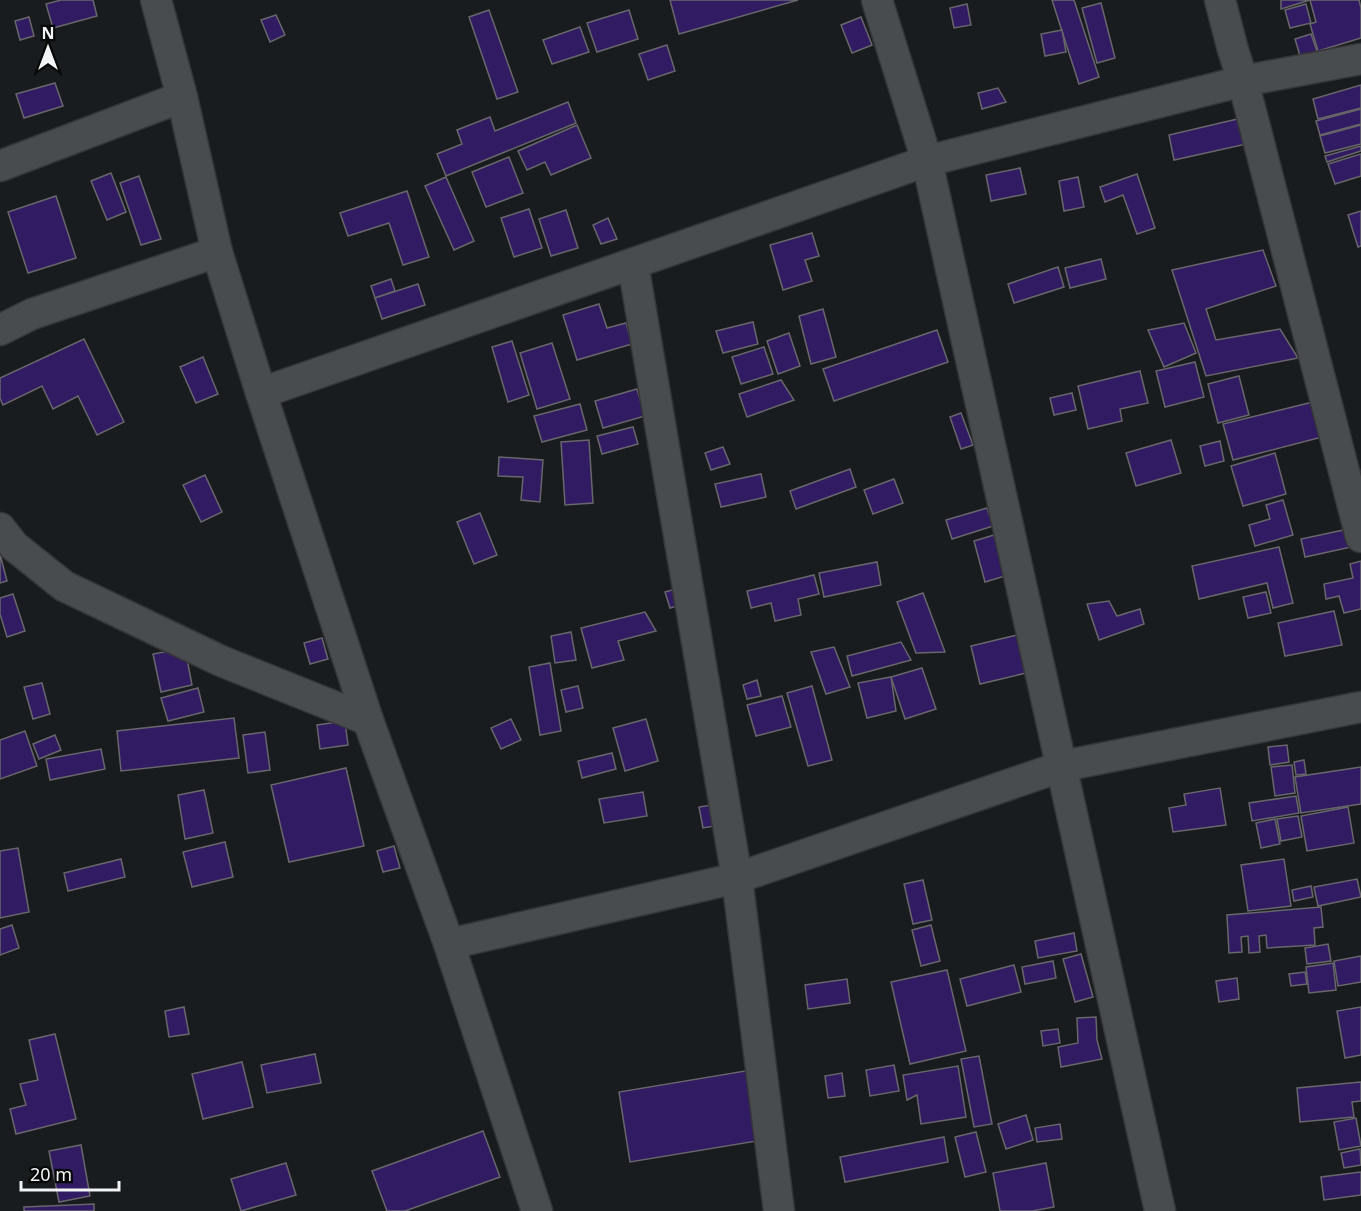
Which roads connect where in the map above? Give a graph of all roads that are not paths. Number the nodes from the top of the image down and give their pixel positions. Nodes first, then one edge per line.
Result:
1 (156, 0) edge
2 (877, 0) edge
3 (1220, 0) edge
4 (1361, 58) edge
5 (1244, 81) junction
6 (182, 97) junction
7 (927, 161) junction
8 (0, 166) edge
9 (217, 252) junction
10 (633, 264) junction
11 (0, 330) edge
12 (261, 393) junction
13 (0, 528) edge
14 (1361, 537) edge
15 (1361, 707) edge
16 (368, 720) junction
17 (1063, 766) junction
18 (737, 878) junction
19 (448, 944) junction
20 (537, 1211) edge
21 (779, 1211) edge
22 (1160, 1211) edge

1 - 6 street
2 - 7 street
3 - 5 street
4 - 5 street
5 - 7 street
5 - 14 street
6 - 8 street
6 - 9 street
7 - 10 street
7 - 17 street
9 - 11 street
9 - 12 street
10 - 12 street
10 - 18 street
12 - 16 street
13 - 16 street
15 - 17 street
16 - 19 street
17 - 18 street
17 - 22 street
18 - 19 street
18 - 21 street
19 - 20 street

